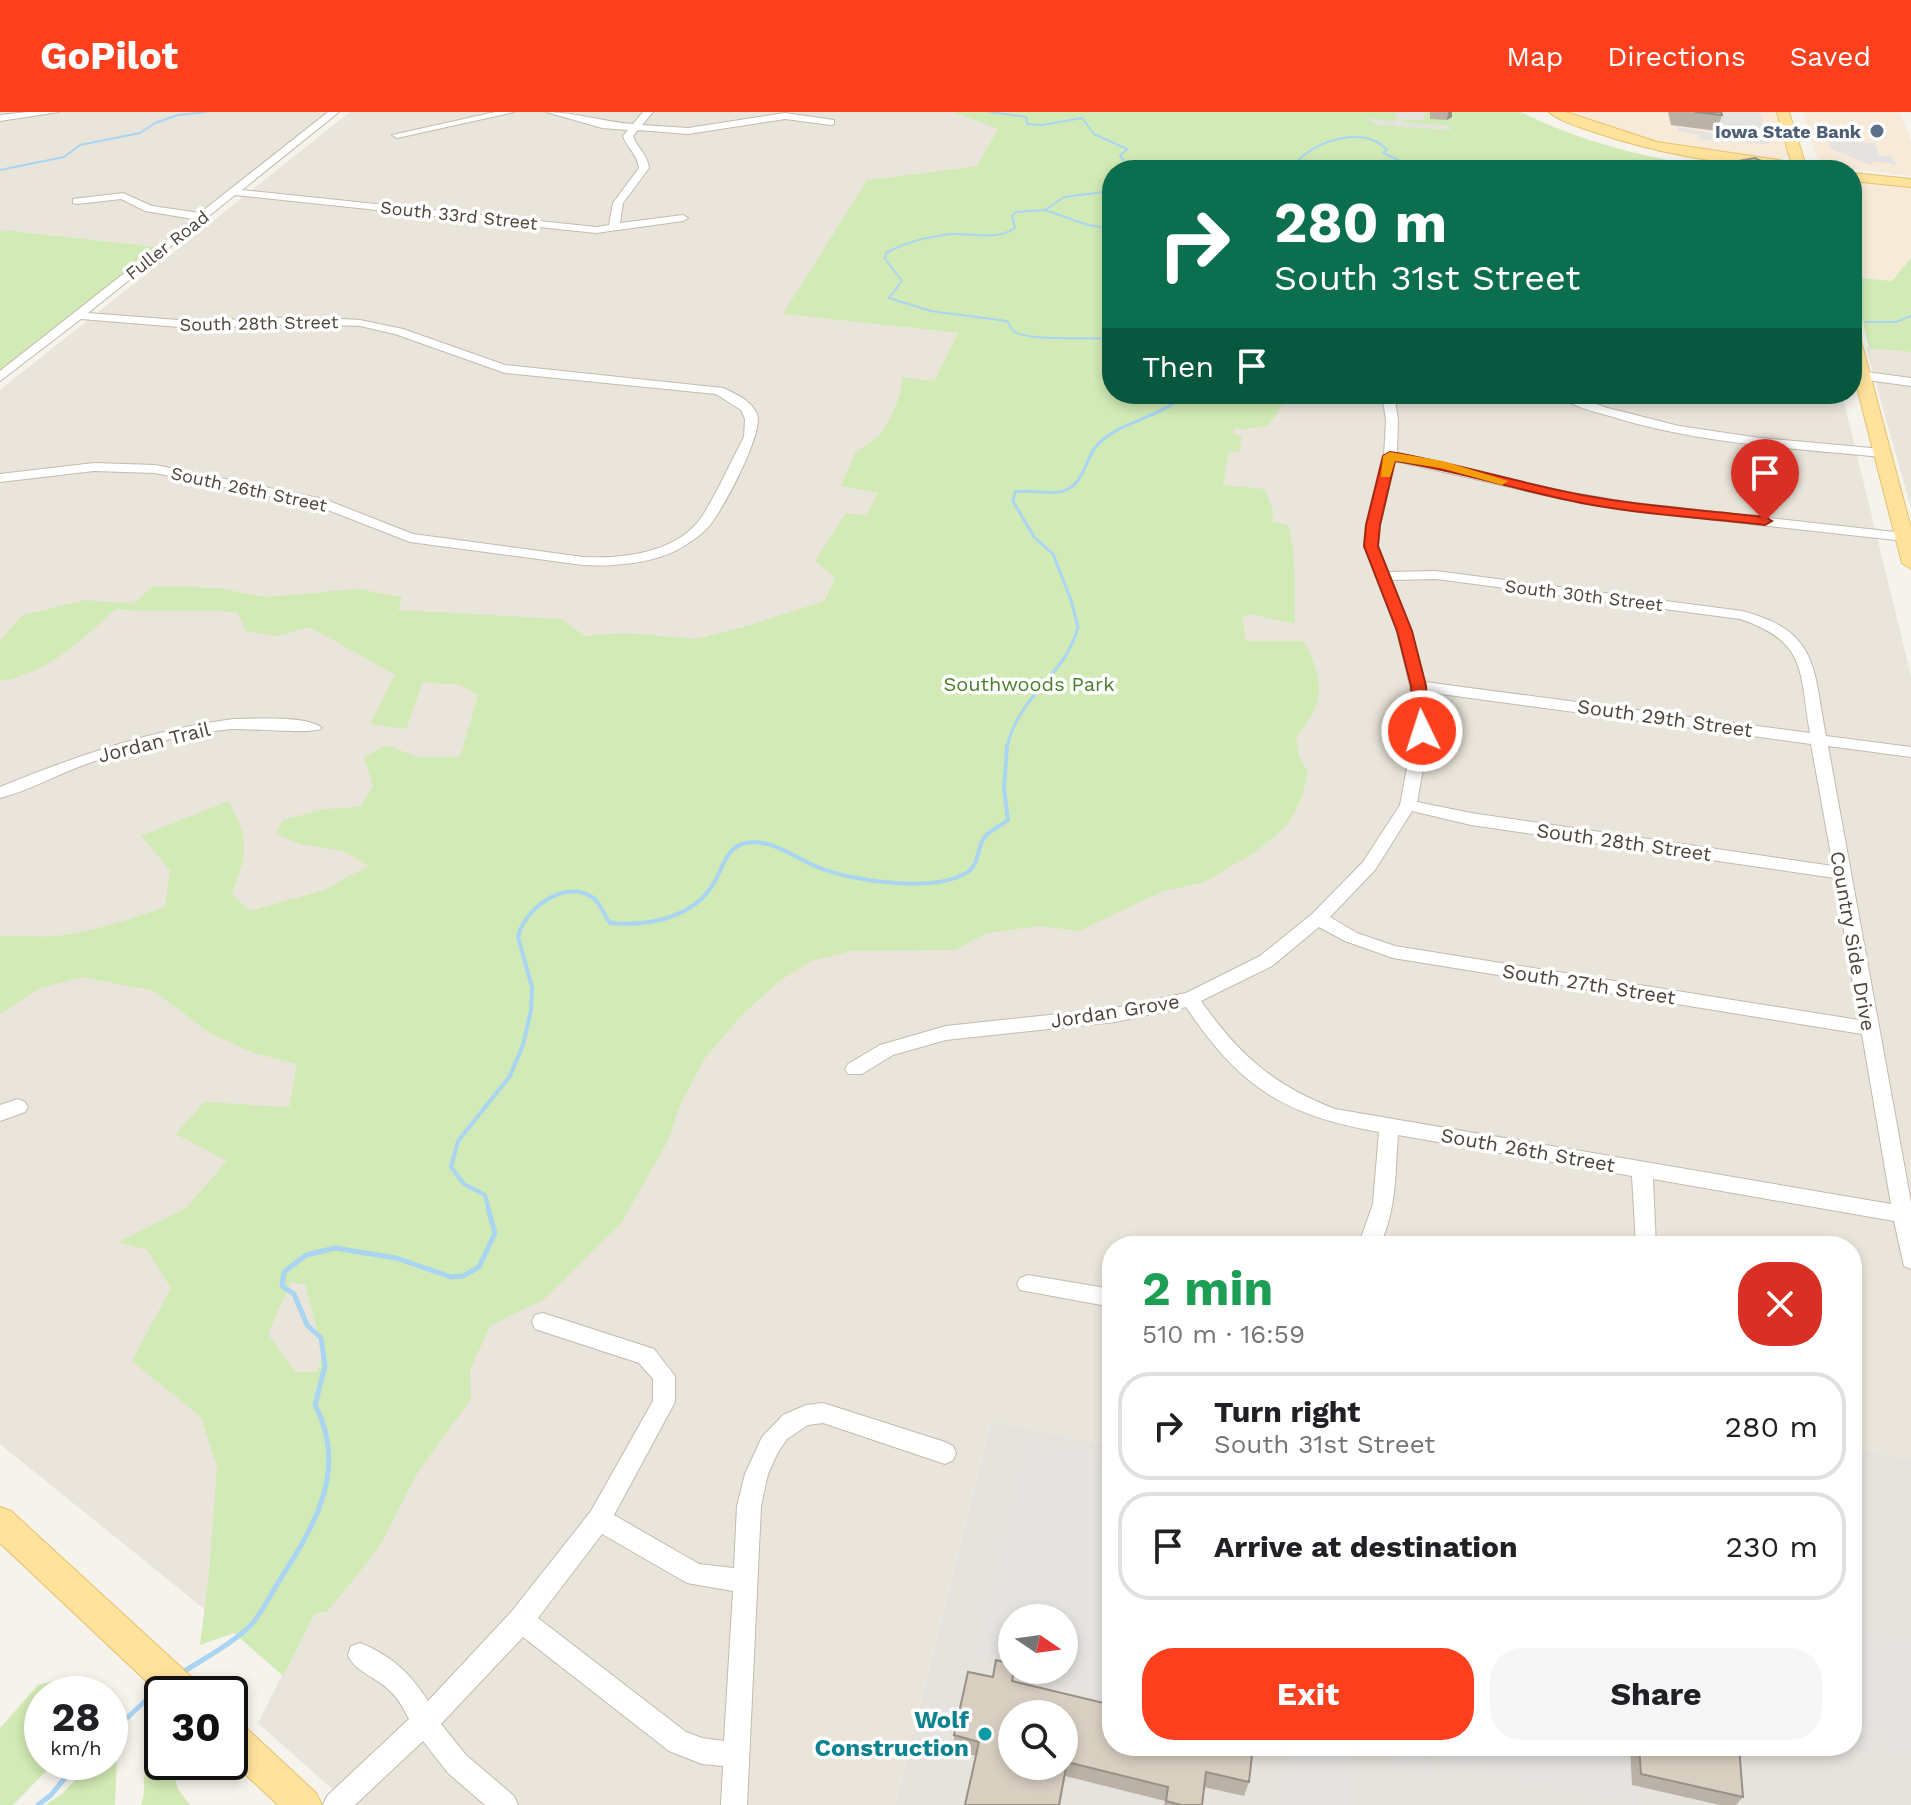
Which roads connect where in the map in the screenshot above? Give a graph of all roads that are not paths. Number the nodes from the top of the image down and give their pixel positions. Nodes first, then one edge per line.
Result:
1 (54, 112) edge
2 (334, 112) edge
3 (509, 112) edge
4 (551, 112) edge
5 (648, 112) edge
6 (1555, 112) edge
7 (1783, 112) edge
8 (1798, 112) edge
9 (1540, 116) dead end
10 (0, 118) edge
11 (831, 122) dead end
12 (634, 127) junction
13 (397, 135) dead end
14 (1702, 160) edge
15 (1749, 160) edge
16 (1803, 160) edge
17 (1806, 160) edge
18 (1862, 175) edge
19 (1911, 181) edge
20 (234, 192) junction
21 (77, 201) dead end
22 (202, 217) junction
23 (683, 218) dead end
24 (614, 229) junction
25 (78, 315) junction
26 (1862, 375) edge
27 (0, 377) edge
28 (1911, 382) edge
29 (1862, 390) edge
30 (719, 391) joint
31 (1390, 404) edge
32 (1586, 404) edge
33 (1882, 453) junction
34 (1390, 456) junction
35 (0, 478) edge
36 (1904, 537) junction
37 (1911, 563) edge
38 (1384, 576) junction
39 (1780, 631) joint
40 (1418, 686) junction
41 (314, 728) dead end
42 (1818, 739) junction
43 (1911, 752) edge
44 (0, 793) edge
45 (1408, 805) junction
46 (1840, 873) junction
47 (1318, 918) junction
48 (1190, 999) junction
49 (1868, 1028) junction
50 (855, 1069) dead end
51 (1389, 1126) junction
52 (1642, 1170) junction
53 (1907, 1215) edge
54 (1374, 1236) edge
55 (1645, 1236) edge
56 (1911, 1260) edge
57 (1028, 1284) dead end
58 (1102, 1296) edge
59 (543, 1322) dead end
60 (945, 1453) dead end
61 (599, 1519) junction
62 (0, 1522) edge
63 (745, 1581) junction
64 (521, 1620) junction
65 (360, 1655) dead end
66 (165, 1676) edge
67 (425, 1722) junction
68 (248, 1753) edge
69 (736, 1755) junction
70 (304, 1805) edge
71 (336, 1805) edge
72 (505, 1805) edge
73 (734, 1805) edge

1 - 10 street
2 - 20 street, Fuller Road
3 - 13 street
4 - 12 street
5 - 12 street
6 - 15 main road
7 - 16 main road
8 - 17 main road
9 - 14 main road
11 - 12 street
12 - 24 street
18 - 19 main road
20 - 22 street, Fuller Road
20 - 24 street, South 33rd Street
21 - 22 street
22 - 25 street, Fuller Road
23 - 24 street, South 33rd Street
25 - 27 street, Fuller Road
25 - 30 street, South 28th Street
26 - 28 street
29 - 33 main road
30 - 35 street, South 26th Street
31 - 34 street, Jordan Grove
32 - 33 street
33 - 36 main road
34 - 36 street
34 - 38 street, Jordan Grove
36 - 37 main road
38 - 39 street, South 30th Street
38 - 40 street, Jordan Grove
39 - 42 street, Country Side Drive
40 - 42 street, South 29th Street
40 - 45 street, Jordan Grove
41 - 44 street, Jordan Trail
42 - 43 street, South 29th Street
42 - 46 street, Country Side Drive
45 - 46 street, South 28th Street
45 - 47 street, Jordan Grove
46 - 49 street, Country Side Drive
47 - 48 street, Jordan Grove
47 - 49 street, South 27th Street
48 - 50 street, Jordan Grove
48 - 51 street, South 26th Street
49 - 53 street, Country Side Drive
51 - 52 street, South 26th Street
51 - 54 street
52 - 53 street, South 26th Street
52 - 55 street
53 - 56 street, Country Side Drive
57 - 58 street
59 - 61 street
60 - 63 street
61 - 63 street
61 - 64 street
62 - 66 main road
63 - 69 street
64 - 67 street
64 - 69 street
65 - 67 street
67 - 71 street
67 - 72 street
68 - 70 main road
69 - 73 street

